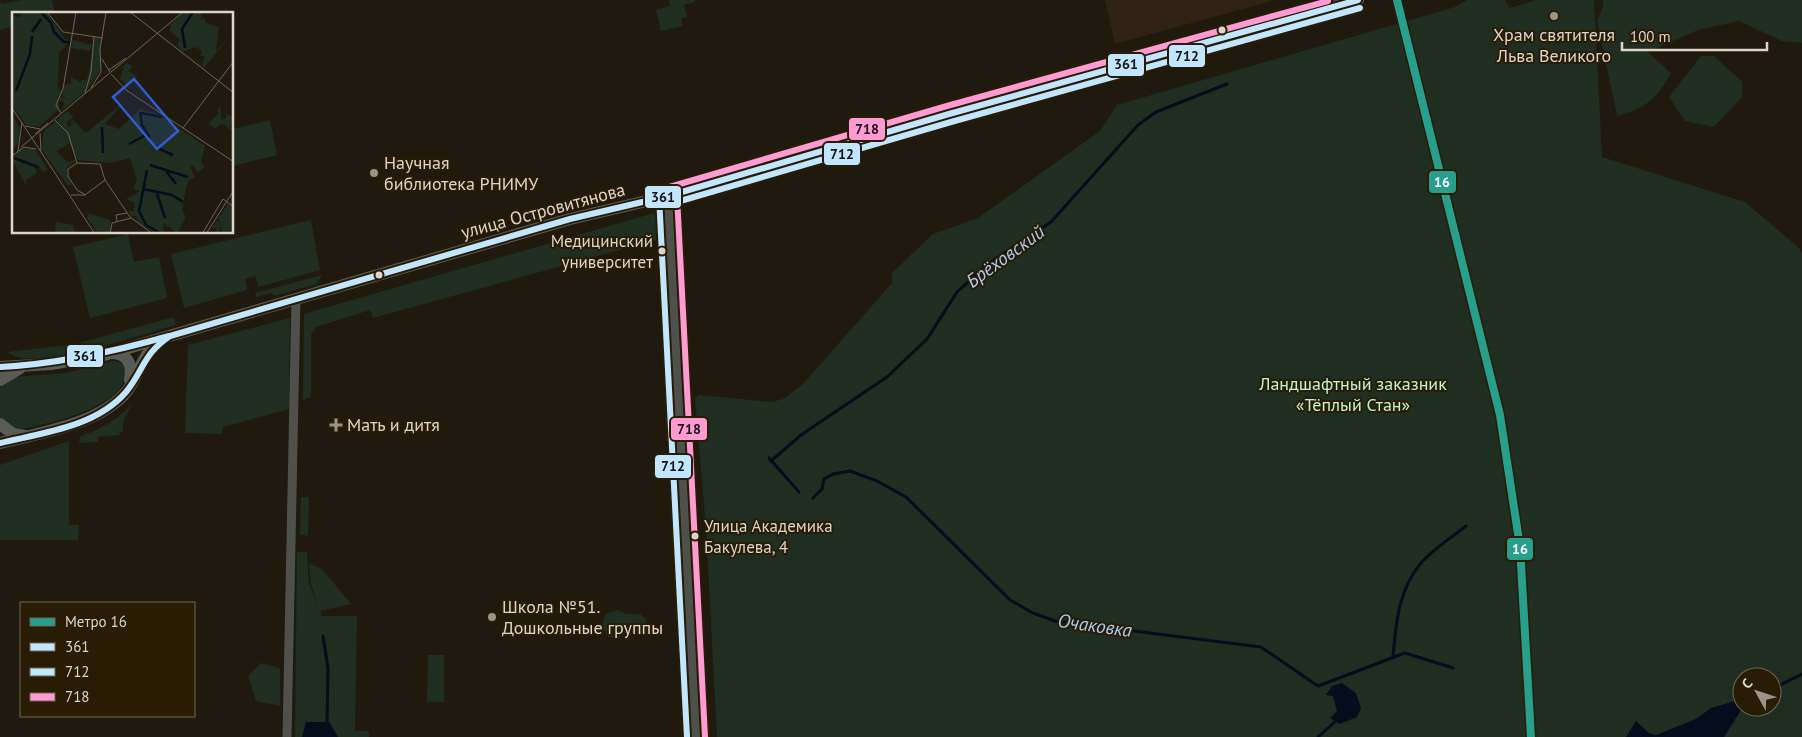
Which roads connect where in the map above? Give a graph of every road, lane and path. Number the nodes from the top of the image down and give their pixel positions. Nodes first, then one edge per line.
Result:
1 (1358, 0) edge
2 (1329, 4) edge
3 (668, 196) junction
4 (296, 298) junction
5 (170, 336) junction
6 (104, 355) junction
7 (27, 366) junction
8 (0, 367) edge
9 (0, 380) edge
10 (120, 398) junction
11 (0, 424) edge
12 (27, 436) junction
13 (0, 443) edge
14 (288, 737) edge
15 (696, 737) edge

1 - 2 main road, улица Островитянова
2 - 3 main road, улица Островитянова
3 - 4 main road, улица Островитянова
3 - 15 street
4 - 5 main road, улица Островитянова
4 - 14 street
5 - 6 main road, улица Островитянова
5 - 10 main road, улица Островитянова
6 - 7 main road, улица Островитянова
6 - 10 main road
7 - 8 main road, улица Островитянова
7 - 9 main road
10 - 12 main road, улица Островитянова
11 - 12 main road
12 - 13 main road, улица Островитянова

